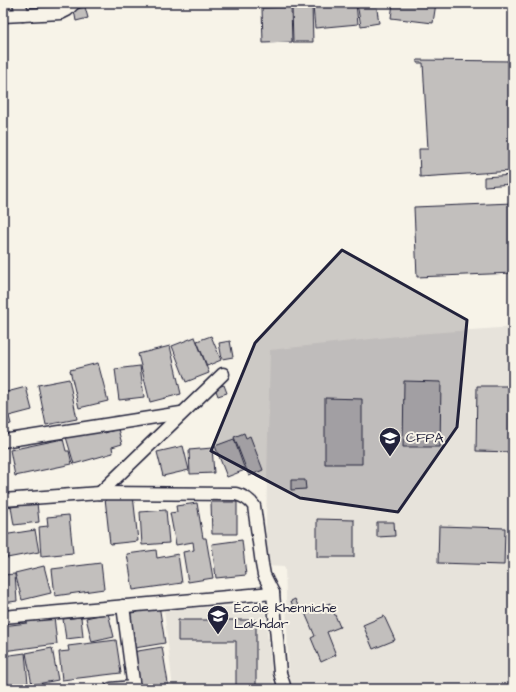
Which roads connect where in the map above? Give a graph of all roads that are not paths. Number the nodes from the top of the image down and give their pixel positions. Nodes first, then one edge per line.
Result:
1 (20, 3) edge
2 (74, 3) edge
3 (23, 15) junction
4 (3, 16) edge
5 (224, 374) dead end
6 (181, 413) junction
7 (3, 442) edge
8 (100, 493) junction
9 (3, 500) edge
10 (273, 593) junction
11 (123, 606) junction
12 (3, 617) edge
13 (134, 688) edge
14 (111, 689) edge
15 (285, 689) edge

1 - 3 street
2 - 3 street
3 - 4 street
5 - 6 street
6 - 7 street
6 - 8 street
8 - 9 street
8 - 10 street
10 - 11 street
10 - 15 street
11 - 12 street
11 - 13 street
13 - 14 street

